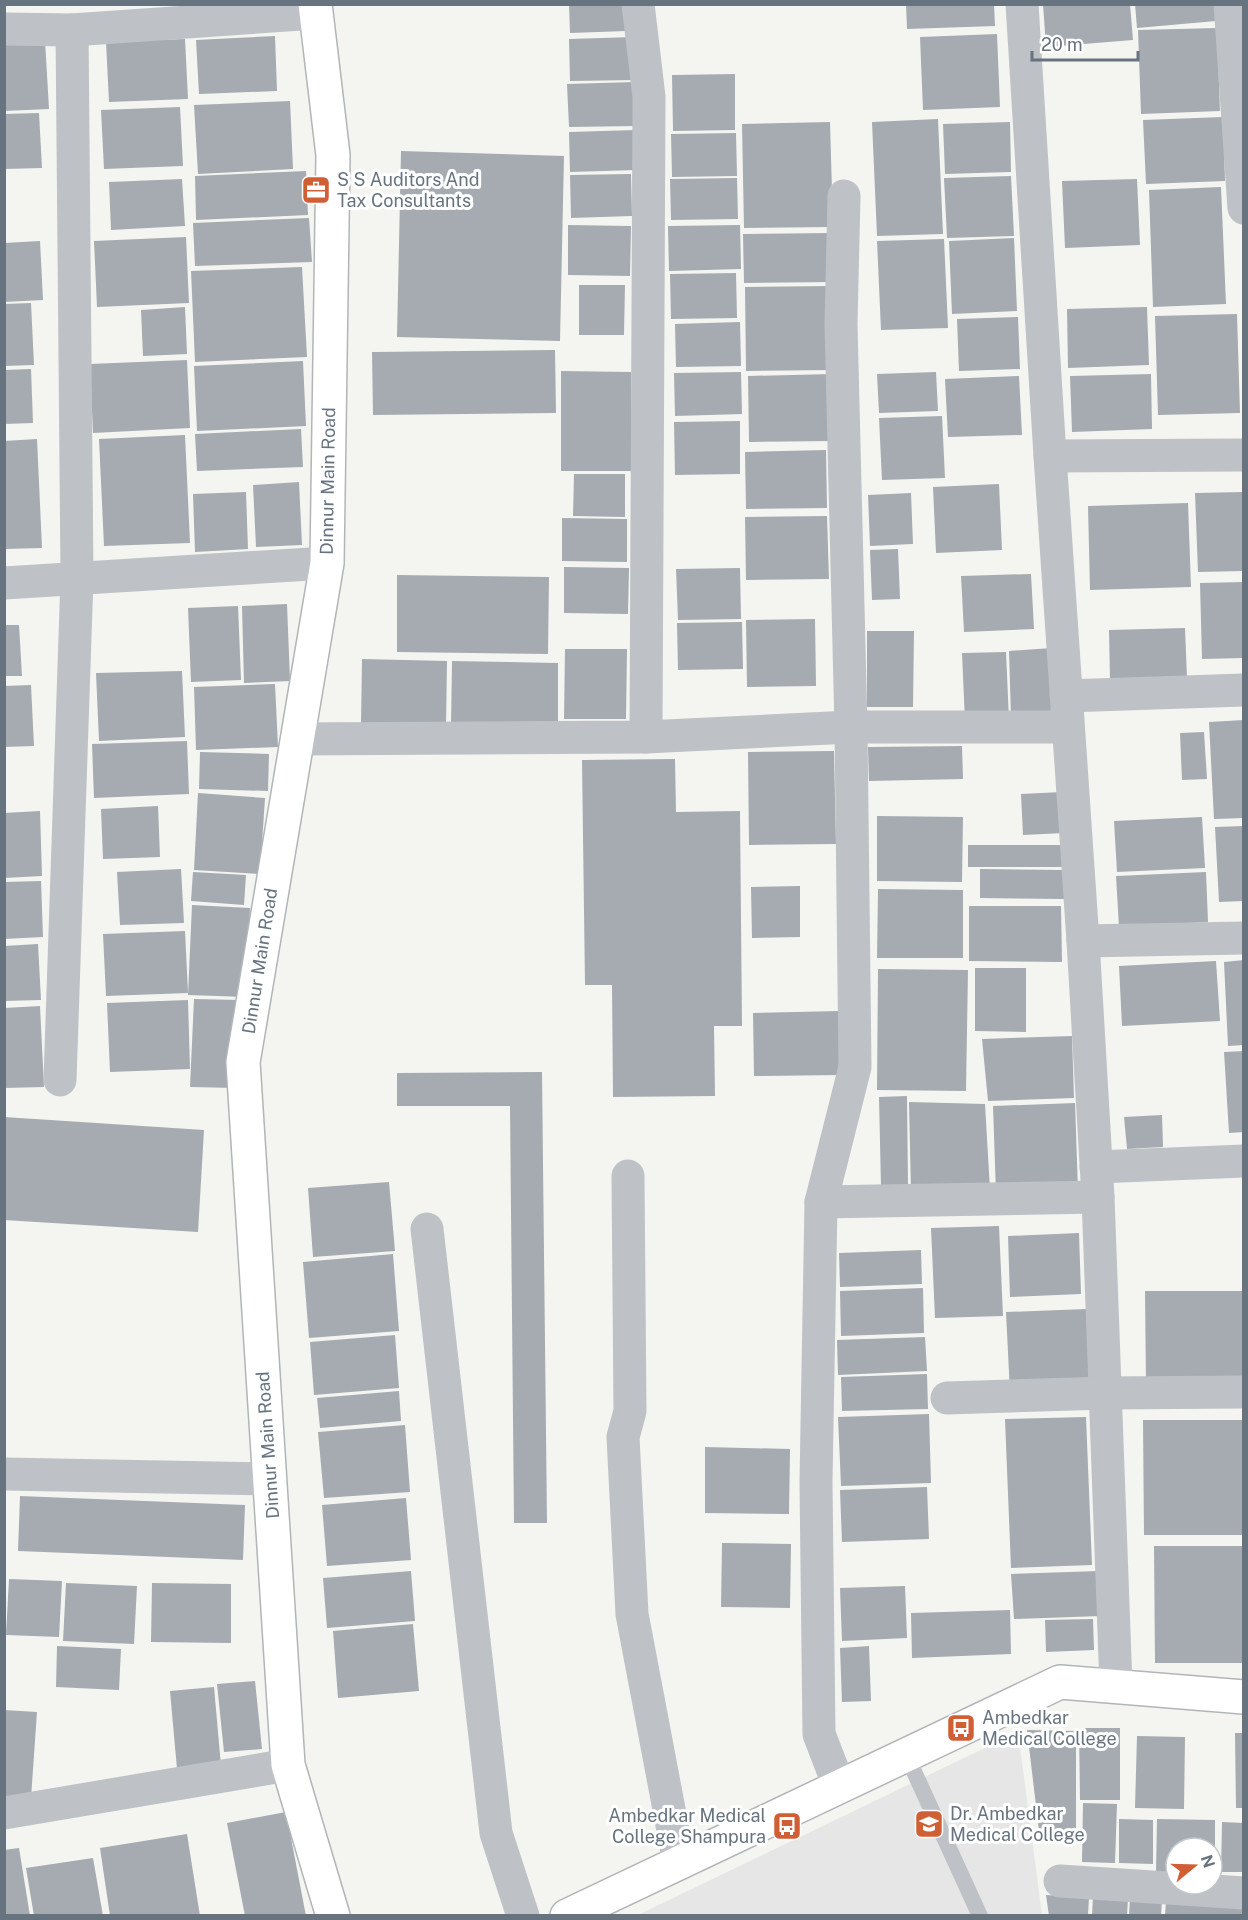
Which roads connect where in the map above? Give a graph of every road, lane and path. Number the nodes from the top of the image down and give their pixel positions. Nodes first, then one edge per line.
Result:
1 (638, 4) edge
2 (1022, 4) edge
3 (1230, 4) edge
4 (315, 9) edge
5 (4, 29) edge
6 (72, 30) junction
7 (844, 196) dead end
8 (1244, 208) edge
9 (1244, 455) edge
10 (1050, 456) junction
11 (327, 563) junction
12 (77, 578) junction
13 (4, 583) edge
14 (1244, 690) edge
15 (1066, 712) junction
16 (851, 727) junction
17 (646, 736) junction
18 (297, 739) junction
19 (1244, 938) edge
20 (1083, 941) junction
21 (60, 1080) dead end
22 (1244, 1161) edge
23 (628, 1176) dead end
24 (1097, 1182) junction
25 (821, 1202) junction
26 (427, 1229) dead end
27 (1244, 1392) edge
28 (1106, 1393) junction
29 (947, 1398) dead end
30 (4, 1474) edge
31 (270, 1479) junction
32 (1116, 1686) junction
33 (1244, 1697) edge
34 (906, 1754) junction
35 (288, 1765) junction
36 (839, 1786) junction
37 (4, 1813) edge
38 (679, 1862) junction
39 (1060, 1881) dead end
40 (1244, 1893) edge
41 (333, 1916) edge
42 (523, 1916) edge
43 (567, 1916) edge
44 (980, 1916) edge

1 - 17 street
2 - 10 street
3 - 8 street
4 - 6 street
4 - 11 street, Dinnur Main Road
5 - 6 street
6 - 12 street
7 - 16 street
9 - 10 street
10 - 15 street
11 - 12 street
11 - 18 street, Dinnur Main Road
12 - 13 street
12 - 21 street
14 - 15 street
15 - 16 street
15 - 20 street
16 - 17 street
16 - 25 street
17 - 18 street
18 - 31 street, Dinnur Main Road
19 - 20 street
20 - 24 street
22 - 24 street
23 - 38 street
24 - 25 street
24 - 28 street
25 - 36 street
26 - 42 street
27 - 28 street
28 - 29 street
28 - 32 street
30 - 31 street
31 - 35 street, Dinnur Main Road
32 - 33 street
32 - 34 street
34 - 36 street
34 - 44 lane
35 - 37 street
35 - 41 street, Dinnur Main Road
36 - 38 street
38 - 43 street
39 - 40 street

